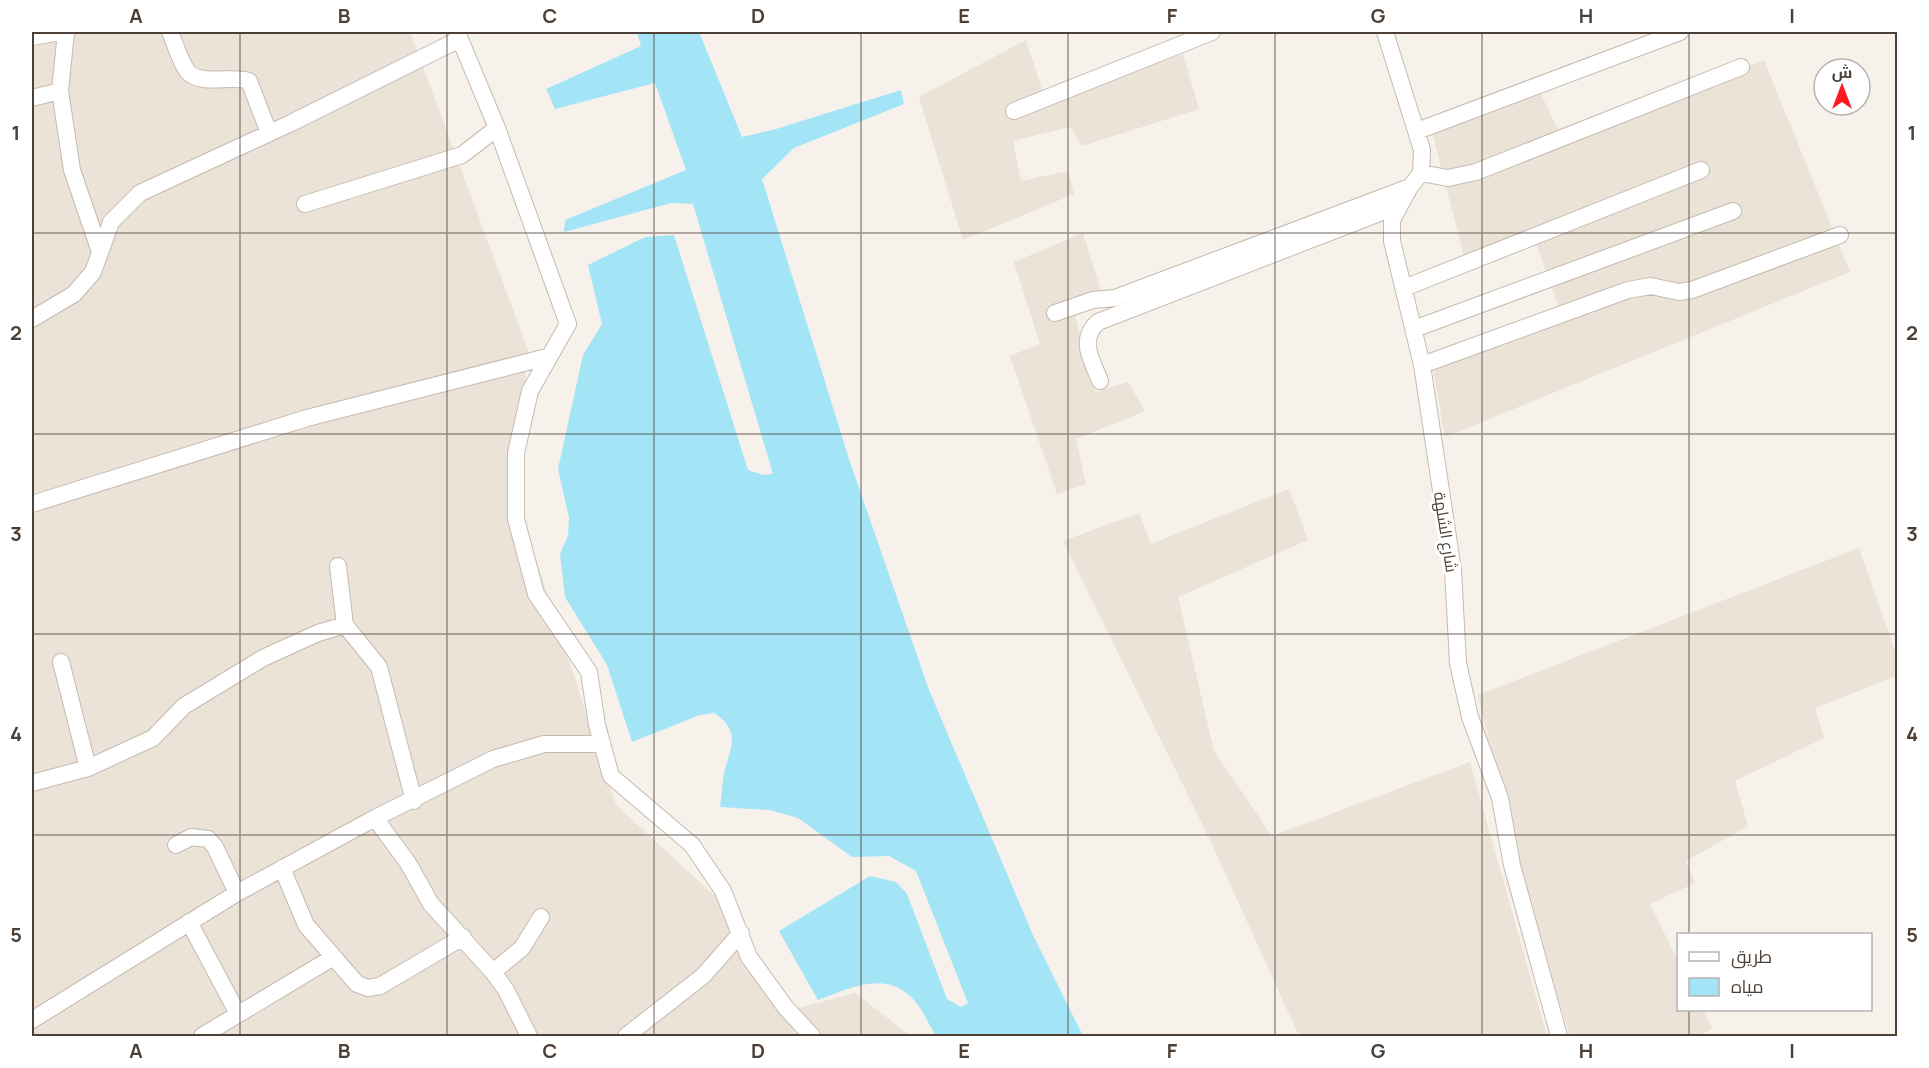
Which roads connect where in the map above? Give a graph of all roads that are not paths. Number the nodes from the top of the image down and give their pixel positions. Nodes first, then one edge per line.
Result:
1 (60, 32) edge
2 (66, 32) edge
3 (170, 32) edge
4 (1212, 32) edge
5 (1385, 32) edge
6 (1680, 32) edge
7 (458, 35) edge
8 (32, 37) edge
9 (1741, 67) dead end
10 (60, 91) junction
11 (32, 98) edge
12 (1014, 111) dead end
13 (496, 128) junction
14 (1417, 131) junction
15 (269, 133) junction
16 (1701, 170) dead end
17 (1420, 173) junction
18 (1410, 187) junction
19 (305, 204) dead end
20 (1400, 205) junction
21 (1733, 211) dead end
22 (1840, 235) dead end
23 (100, 252) junction
24 (1404, 288) junction
25 (1055, 313) dead end
26 (32, 319) edge
27 (1414, 329) junction
28 (548, 357) junction
29 (1422, 365) junction
30 (1100, 381) dead end
31 (32, 504) edge
32 (338, 566) dead end
33 (345, 625) junction
34 (61, 662) dead end
35 (602, 744) junction
36 (88, 768) junction
37 (32, 783) edge
38 (414, 801) junction
39 (375, 818) junction
40 (176, 845) dead end
41 (282, 868) junction
42 (237, 893) junction
43 (542, 917) dead end
44 (189, 922) junction
45 (741, 933) junction
46 (463, 937) junction
47 (332, 958) junction
48 (493, 972) junction
49 (238, 1014) junction
50 (32, 1020) edge
51 (202, 1036) edge
52 (529, 1036) edge
53 (626, 1036) edge
54 (812, 1036) edge
55 (1559, 1036) edge

1 - 8 street
2 - 10 street
3 - 15 street
4 - 12 street
5 - 14 street
6 - 14 street
7 - 13 street
7 - 15 street
9 - 17 street
10 - 11 street
10 - 23 street
13 - 19 street
13 - 28 street
14 - 17 street
15 - 23 street
16 - 24 street
17 - 18 street, شارع الشلهة
18 - 20 street, شارع الشلهة
18 - 25 street
20 - 24 street, شارع الشلهة
20 - 30 street
21 - 27 street
22 - 29 street
23 - 26 street
24 - 27 street, شارع الشلهة
27 - 29 street, شارع الشلهة
28 - 31 street
28 - 35 street
29 - 55 street, شارع الشلهة
32 - 33 street
33 - 36 street
33 - 38 street
34 - 36 street
35 - 38 street
35 - 45 street
36 - 37 street
38 - 39 street
39 - 41 street
39 - 46 street
40 - 42 street
41 - 42 street
41 - 47 street
42 - 44 street
43 - 48 street
44 - 49 street
44 - 50 street
45 - 53 street
45 - 54 street
46 - 47 street
46 - 48 street
47 - 49 street
48 - 52 street
49 - 51 street

